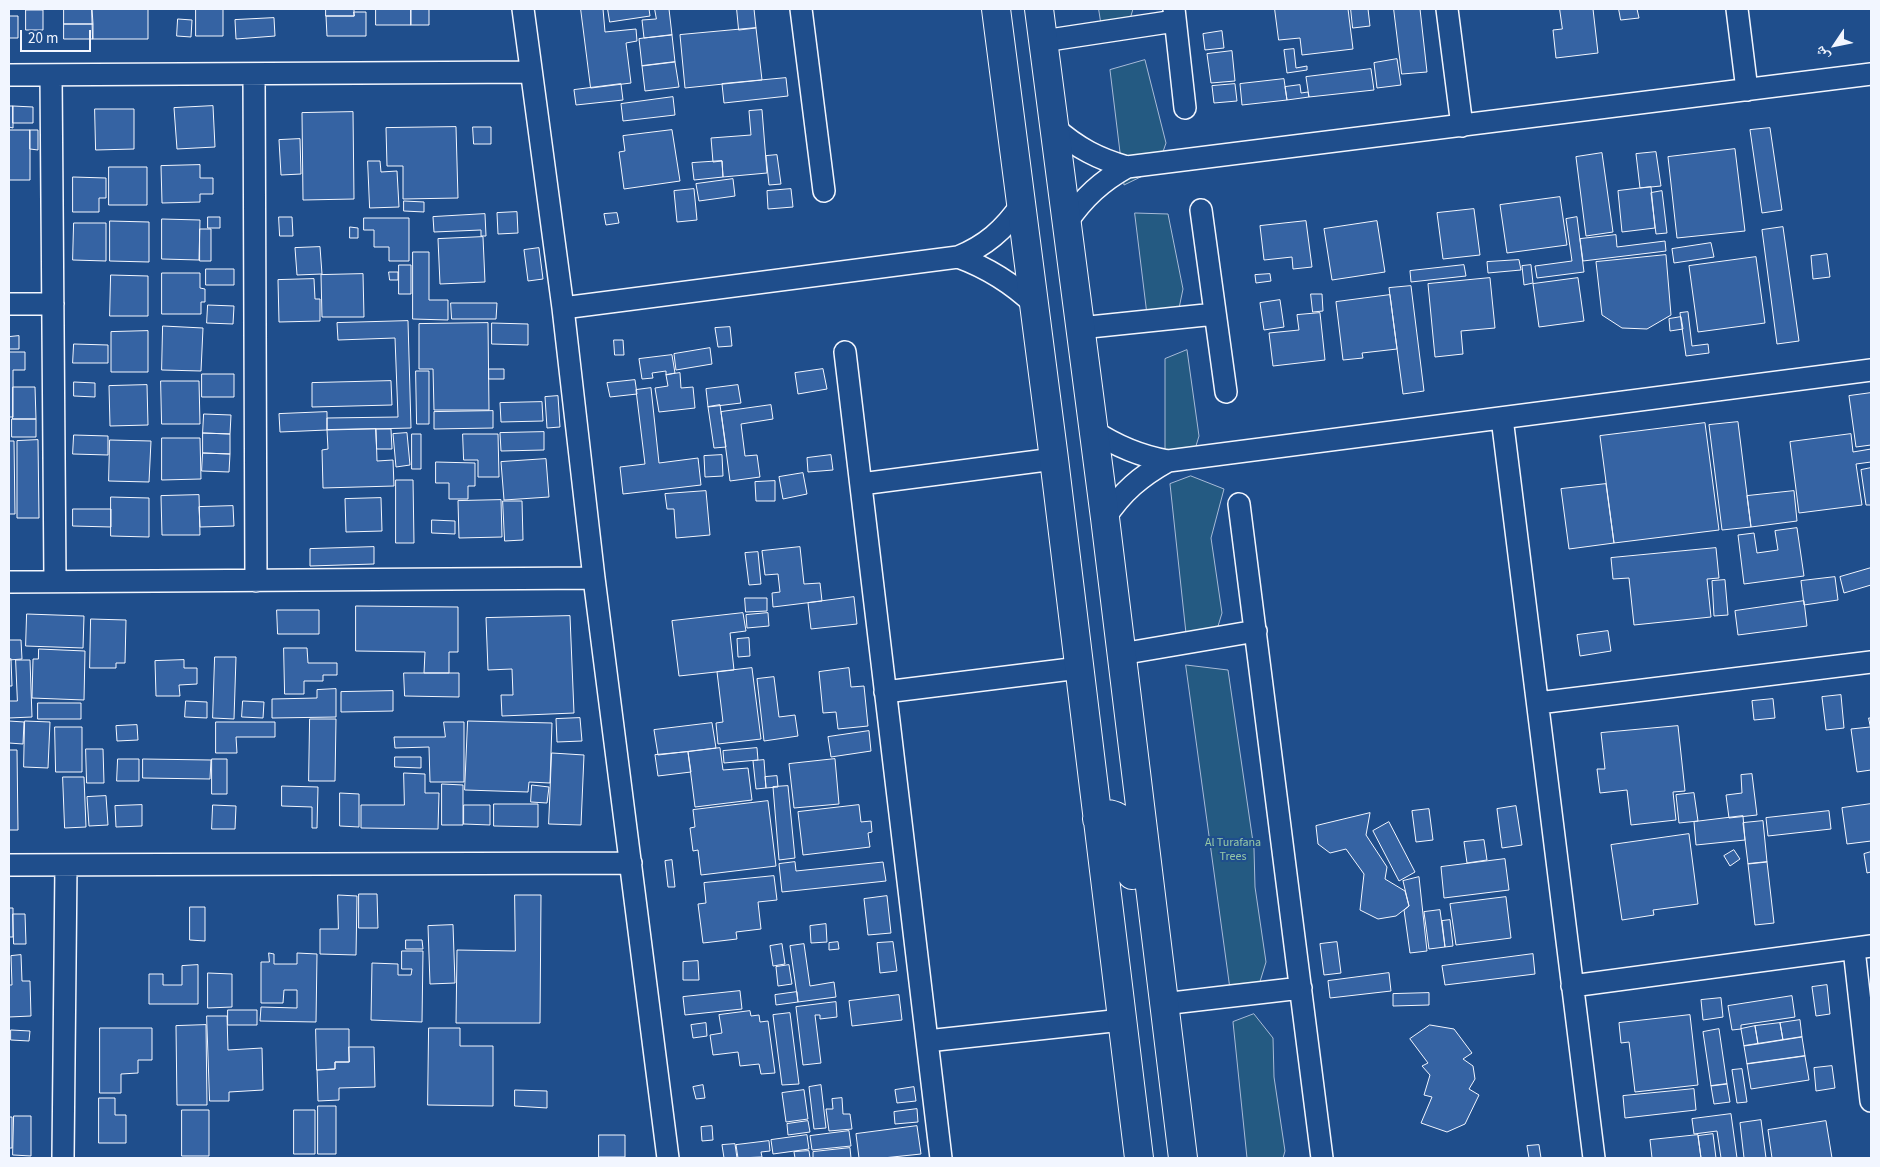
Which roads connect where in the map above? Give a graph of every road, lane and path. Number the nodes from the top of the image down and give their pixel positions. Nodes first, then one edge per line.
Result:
1 (523, 9) edge
2 (801, 9) edge
3 (996, 9) edge
4 (1039, 9) edge
5 (1447, 9) edge
6 (1737, 9) edge
7 (1174, 15) edge
8 (1043, 41) junction
9 (531, 72) junction
10 (254, 74) junction
11 (1871, 74) edge
12 (9, 75) edge
13 (52, 75) junction
14 (1747, 90) junction
15 (1185, 108) dead end
16 (1462, 126) junction
17 (1055, 128) junction
18 (1128, 167) junction
19 (824, 191) dead end
20 (1021, 205) junction
21 (1201, 210) dead end
22 (1067, 222) junction
23 (958, 257) junction
24 (9, 304) edge
25 (53, 304) junction
26 (1035, 305) junction
27 (563, 308) junction
28 (1216, 314) junction
29 (1080, 328) junction
30 (845, 352) dead end
31 (1871, 370) edge
32 (1226, 392) dead end
33 (1502, 418) junction
34 (1092, 430) junction
35 (1054, 459) junction
36 (1168, 461) junction
37 (860, 484) junction
38 (1239, 504) dead end
39 (1105, 518) junction
40 (594, 578) junction
41 (256, 581) junction
42 (9, 582) edge
43 (55, 582) junction
44 (1256, 631) junction
45 (1121, 654) junction
46 (1871, 662) edge
47 (1079, 668) junction
48 (885, 692) junction
49 (1538, 703) junction
50 (1097, 819) junction
51 (631, 863) junction
52 (9, 865) edge
53 (66, 865) junction
54 (1156, 940) junction
55 (1863, 948) edge
56 (1572, 986) junction
57 (1301, 988) junction
58 (1164, 1004) junction
59 (1122, 1020) junction
60 (927, 1041) junction
61 (1871, 1101) edge
62 (63, 1158) edge
63 (668, 1158) edge
64 (941, 1158) edge
65 (1139, 1158) edge
66 (1184, 1158) edge
67 (1322, 1158) edge
68 (1594, 1158) edge

1 - 9 street
2 - 19 street
3 - 20 main road
4 - 8 main road
5 - 16 street
6 - 14 street
7 - 8 street
7 - 15 street
8 - 17 main road
9 - 10 street
9 - 27 street
10 - 13 street
10 - 41 street
11 - 14 street
12 - 13 street
13 - 25 street
14 - 16 street
16 - 18 street
17 - 18 street
17 - 22 main road
18 - 22 street
20 - 23 street
20 - 26 main road
21 - 28 street
22 - 29 main road
23 - 26 street
23 - 27 street
24 - 25 street
25 - 43 street
26 - 35 main road
27 - 40 street
28 - 29 street
28 - 32 street
29 - 34 main road
30 - 37 street
31 - 33 street
33 - 36 street
33 - 49 street
34 - 36 street
34 - 39 main road
35 - 37 street
35 - 47 main road
36 - 39 street
37 - 48 street
38 - 44 street
39 - 45 main road
40 - 41 street
40 - 51 street
41 - 43 street
42 - 43 street
44 - 45 street
44 - 57 street
45 - 54 main road
46 - 49 street
47 - 48 street
47 - 50 main road
48 - 60 street
49 - 56 street
50 - 54 main road
50 - 59 main road
51 - 53 street
51 - 63 street
52 - 53 street
53 - 62 street
54 - 58 main road
55 - 56 street
55 - 61 street
56 - 68 street
57 - 58 street
57 - 67 street
58 - 66 main road
59 - 60 street
59 - 65 main road
60 - 64 street

